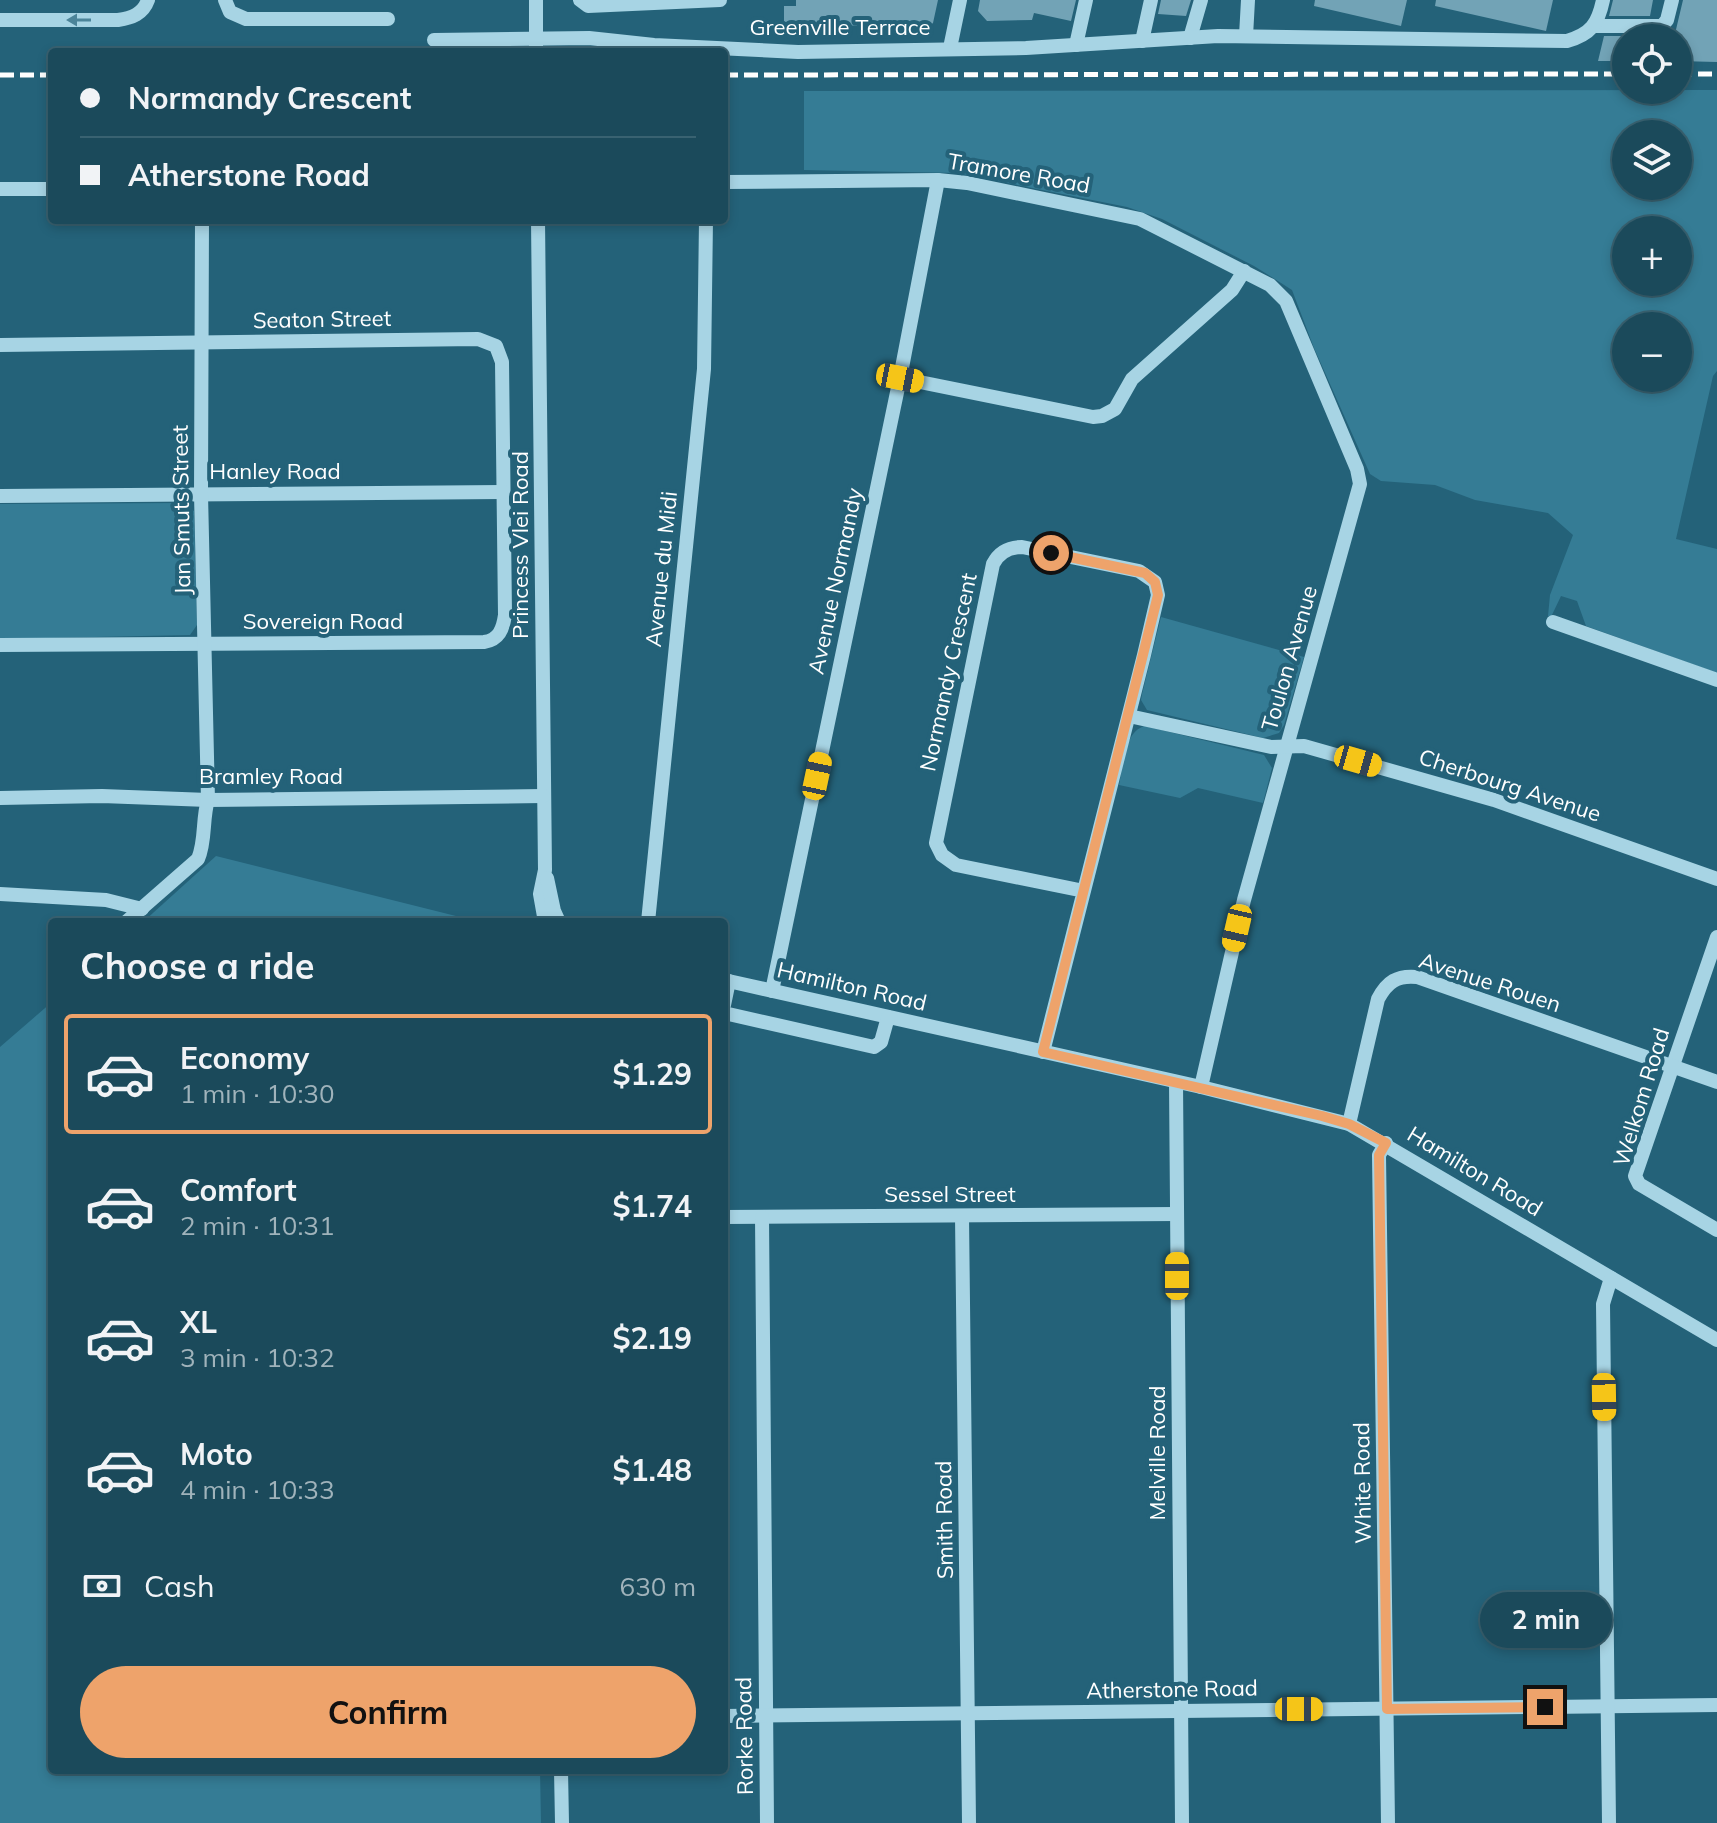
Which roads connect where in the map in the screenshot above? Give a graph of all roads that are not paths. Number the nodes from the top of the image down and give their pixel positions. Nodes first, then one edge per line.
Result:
1 (148, 0) edge
2 (225, 0) edge
3 (536, 0) edge
4 (580, 0) edge
5 (720, 0) edge
6 (960, 0) edge
7 (1086, 0) edge
8 (1151, 0) edge
9 (1201, 0) edge
10 (1248, 0) edge
11 (1603, 0) edge
12 (1672, 0) edge
13 (388, 19) dead end
14 (0, 20) edge
15 (1595, 26) junction
16 (1246, 36) junction
17 (1190, 38) junction
18 (434, 40) dead end
19 (1142, 41) junction
20 (1076, 45) junction
21 (536, 48) edge
22 (716, 48) edge
23 (950, 48) junction
24 (728, 49) edge
25 (938, 180) junction
26 (728, 182) edge
27 (0, 189) edge
28 (48, 189) edge
29 (202, 224) edge
30 (538, 224) edge
31 (706, 224) edge
32 (1244, 271) junction
33 (202, 343) junction
34 (0, 345) edge
35 (900, 378) junction
36 (503, 492) junction
37 (201, 494) junction
38 (0, 496) edge
39 (1553, 622) dead end
40 (206, 644) junction
41 (0, 645) edge
42 (1717, 680) edge
43 (1129, 716) junction
44 (1287, 747) junction
45 (543, 796) junction
46 (0, 798) edge
47 (208, 800) junction
48 (545, 870) junction
49 (1717, 879) edge
50 (1084, 891) junction
51 (0, 894) edge
52 (142, 909) junction
53 (131, 918) edge
54 (544, 918) edge
55 (557, 918) edge
56 (648, 918) edge
57 (1717, 937) edge
58 (728, 980) edge
59 (772, 991) junction
60 (728, 1014) edge
61 (888, 1017) junction
62 (1043, 1052) junction
63 (1672, 1067) junction
64 (1176, 1082) junction
65 (1717, 1082) edge
66 (1201, 1087) junction
67 (1349, 1124) junction
68 (1386, 1143) junction
69 (1177, 1214) junction
70 (962, 1216) junction
71 (728, 1217) edge
72 (762, 1217) junction
73 (1717, 1230) edge
74 (1611, 1278) junction
75 (1717, 1340) edge
76 (1717, 1705) edge
77 (1608, 1706) junction
78 (1387, 1709) junction
79 (1181, 1711) junction
80 (969, 1713) junction
81 (766, 1715) junction
82 (728, 1716) edge
83 (561, 1774) edge
84 (562, 1823) edge
85 (767, 1823) edge
86 (969, 1823) edge
87 (1182, 1823) edge
88 (1388, 1823) edge
89 (1609, 1823) edge

1 -> 14 street
2 - 13 street
3 - 21 street, bridge
4 - 5 street
6 - 23 street
7 - 20 street
8 - 19 street
9 - 17 street
10 - 16 street
11 - 15 street
12 - 15 street
15 - 16 street, Greenville Terrace
16 - 17 street, Greenville Terrace
17 - 19 street, Greenville Terrace
18 - 22 street, Greenville Terrace
19 - 20 street, Greenville Terrace
20 - 23 street, Greenville Terrace
23 - 24 street, Greenville Terrace
25 - 26 street, Tramore Road
25 - 32 street, Tramore Road
25 - 35 street, Avenue Normandy
27 - 28 street
29 - 33 street, Jan Smuts Street
30 - 45 street, Princess Vlei Road
31 - 56 street, Avenue du Midi
32 - 35 street
32 - 44 street, Toulon Avenue
33 - 34 street, Seaton Street
33 - 36 street, Seaton Street
33 - 37 street, Jan Smuts Street
35 - 59 street, Avenue Normandy
36 - 37 street, Hanley Road
36 - 40 street, Sovereign Road
37 - 38 street, Hanley Road
37 - 40 street, Jan Smuts Street
39 - 42 street
40 - 41 street, Sovereign Road
40 - 47 street, Jan Smuts Street
43 - 44 street
43 - 50 street, Normandy Crescent
43 - 50 street, Normandy Crescent
44 - 49 street, Cherbourg Avenue
44 - 66 street, Toulon Avenue
45 - 47 street, Bramley Road
45 - 48 street, Princess Vlei Road
46 - 47 street, Bramley Road
47 - 52 street, Jan Smuts Street
48 - 54 street, Princess Vlei Road
48 - 55 street, Princess Vlei Road
50 - 62 street, Normandy Crescent
51 - 52 street
52 - 53 street, Jan Smuts Street
57 - 63 street, Welkom Road
58 - 59 street, Hamilton Road
59 - 61 street, Hamilton Road
60 - 61 street
61 - 62 street, Hamilton Road
62 - 64 street, Hamilton Road
63 - 65 street, Avenue Rouen
63 - 67 street, Avenue Rouen
63 - 73 street, Welkom Road
64 - 66 street, Hamilton Road
64 - 69 street, Melville Road
66 - 67 street, Hamilton Road
67 - 68 street, Hamilton Road
68 - 74 street, Hamilton Road
68 - 78 street, White Road
69 - 70 street, Sessel Street
69 - 79 street, Melville Road
70 - 72 street, Sessel Street
70 - 80 street, Smith Road
71 - 72 street, Sessel Street
72 - 81 street, Rorke Road
74 - 75 street, Hamilton Road
74 - 77 street
76 - 77 street, Atherstone Road
77 - 78 street, Atherstone Road
77 - 89 street
78 - 79 street, Atherstone Road
78 - 88 street, White Road
79 - 80 street, Atherstone Road
79 - 87 street, Melville Road
80 - 81 street, Atherstone Road
80 - 86 street, Smith Road
81 - 82 street, Atherstone Road
81 - 85 street, Rorke Road
83 - 84 street

